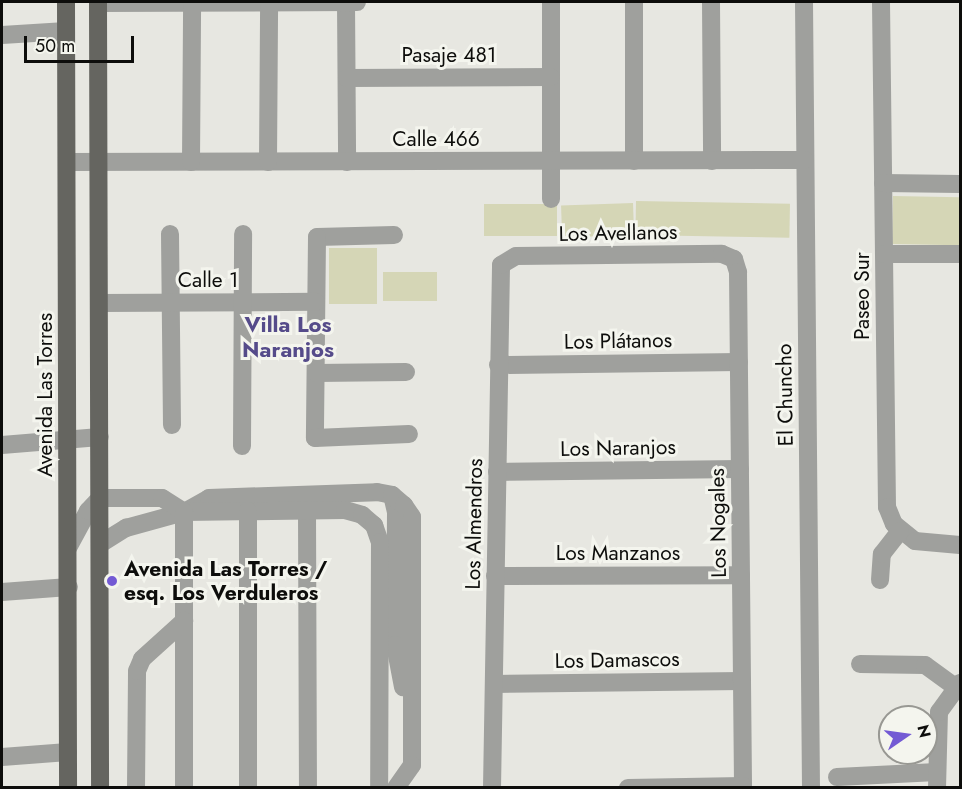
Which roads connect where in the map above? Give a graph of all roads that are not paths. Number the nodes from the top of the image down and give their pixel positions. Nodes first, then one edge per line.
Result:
1 (66, 2) edge
2 (98, 2) edge
3 (192, 2) edge
4 (269, 2) edge
5 (346, 2) edge
6 (357, 2) edge
7 (551, 2) edge
8 (634, 2) edge
9 (711, 2) edge
10 (804, 2) edge
11 (880, 2) edge
12 (66, 31) junction
13 (2, 34) edge
14 (551, 77) junction
15 (347, 78) junction
16 (805, 160) junction
17 (551, 161) junction
18 (634, 161) junction
19 (712, 161) junction
20 (67, 162) junction
21 (99, 162) junction
22 (191, 162) junction
23 (268, 162) junction
24 (347, 162) junction
25 (883, 183) junction
26 (960, 184) edge
27 (551, 199) dead end
28 (170, 234) dead end
29 (243, 234) dead end
30 (394, 235) dead end
31 (884, 254) junction
32 (960, 254) edge
33 (734, 259) joint
34 (504, 262) joint
35 (243, 302) junction
36 (316, 302) junction
37 (100, 303) junction
38 (172, 303) junction
39 (739, 362) junction
40 (498, 365) junction
41 (406, 372) dead end
42 (316, 373) junction
43 (172, 425) dead end
44 (409, 434) dead end
45 (100, 437) junction
46 (68, 440) junction
47 (2, 445) edge
48 (242, 447) dead end
49 (740, 469) junction
50 (497, 472) junction
51 (392, 495) junction
52 (100, 498) junction
53 (248, 511) junction
54 (307, 511) junction
55 (184, 512) junction
56 (900, 531) junction
57 (100, 544) junction
58 (960, 545) edge
59 (68, 548) junction
60 (741, 575) junction
61 (495, 576) junction
62 (880, 580) dead end
63 (69, 587) junction
64 (2, 592) edge
65 (184, 621) junction
66 (396, 645) junction
67 (860, 664) dead end
68 (742, 681) junction
69 (494, 684) junction
70 (958, 685) edge
71 (379, 694) junction
72 (412, 733) junction
73 (68, 752) junction
74 (2, 756) edge
75 (837, 777) dead end
76 (937, 780) edge
77 (743, 787) edge
78 (68, 788) edge
79 (100, 788) edge
80 (136, 788) edge
81 (184, 788) edge
82 (248, 788) edge
83 (308, 788) edge
84 (379, 788) edge
85 (396, 788) edge
86 (492, 788) edge
87 (628, 788) edge
88 (811, 788) edge

1 - 12 main road, Avenida Las Torres
2 - 3 street
2 - 21 main road
3 - 4 street
3 - 22 street
4 - 5 street
4 - 23 street
5 - 6 street
5 - 15 street
7 - 14 street
8 - 18 street
9 - 19 street
10 - 16 street, El Chuncho
11 - 25 street, Paseo Sur
12 - 13 street
12 - 20 main road, Avenida Las Torres
14 - 15 street, Pasaje 481
14 - 17 street
15 - 24 street
16 - 19 street, Calle 466
16 - 88 street, El Chuncho
17 - 18 street, Calle 466
17 - 24 street, Calle 466
17 - 27 street
18 - 19 street, Calle 466
20 - 21 street, Calle 466
20 - 46 main road, Avenida Las Torres
21 - 22 street, Calle 466
21 - 37 main road
22 - 23 street, Calle 466
23 - 24 street, Calle 466
25 - 26 street
25 - 31 street, Paseo Sur
28 - 38 street
29 - 35 street
30 - 36 street
31 - 32 street
31 - 56 street, Paseo Sur
33 - 34 street, Los Avellanos
33 - 39 street, Los Nogales
34 - 40 street, Los Almendros
35 - 36 street, Calle 1
35 - 38 street, Calle 1
35 - 48 street
36 - 42 street
37 - 38 street, Calle 1
37 - 45 main road
38 - 43 street
39 - 40 street, Los Plátanos
39 - 49 street, Los Nogales
40 - 50 street, Los Almendros
41 - 42 street
42 - 44 street
45 - 46 street
45 - 52 main road
46 - 47 street
46 - 59 main road, Avenida Las Torres
49 - 50 street, Los Naranjos
49 - 60 street, Los Nogales
50 - 61 street, Los Almendros
51 - 55 street
51 - 66 street
51 - 72 street
52 - 55 street
52 - 57 main road
52 - 59 street
53 - 54 street
53 - 55 street
53 - 82 street
54 - 71 street
54 - 83 street
55 - 57 street
55 - 65 street
56 - 58 street
56 - 62 street
57 - 79 main road
59 - 63 main road, Avenida Las Torres
60 - 61 street, Los Manzanos
60 - 68 street, Los Nogales
61 - 69 street, Los Almendros
63 - 64 street
63 - 73 main road, Avenida Las Torres
65 - 80 street
65 - 81 street
66 - 71 street
66 - 72 street
67 - 70 street
68 - 69 street, Los Damascos
68 - 77 street, Los Nogales
69 - 86 street, Los Almendros
70 - 76 street
71 - 84 street
72 - 85 street
73 - 74 street
73 - 78 main road, Avenida Las Torres
75 - 76 street
77 - 87 street

